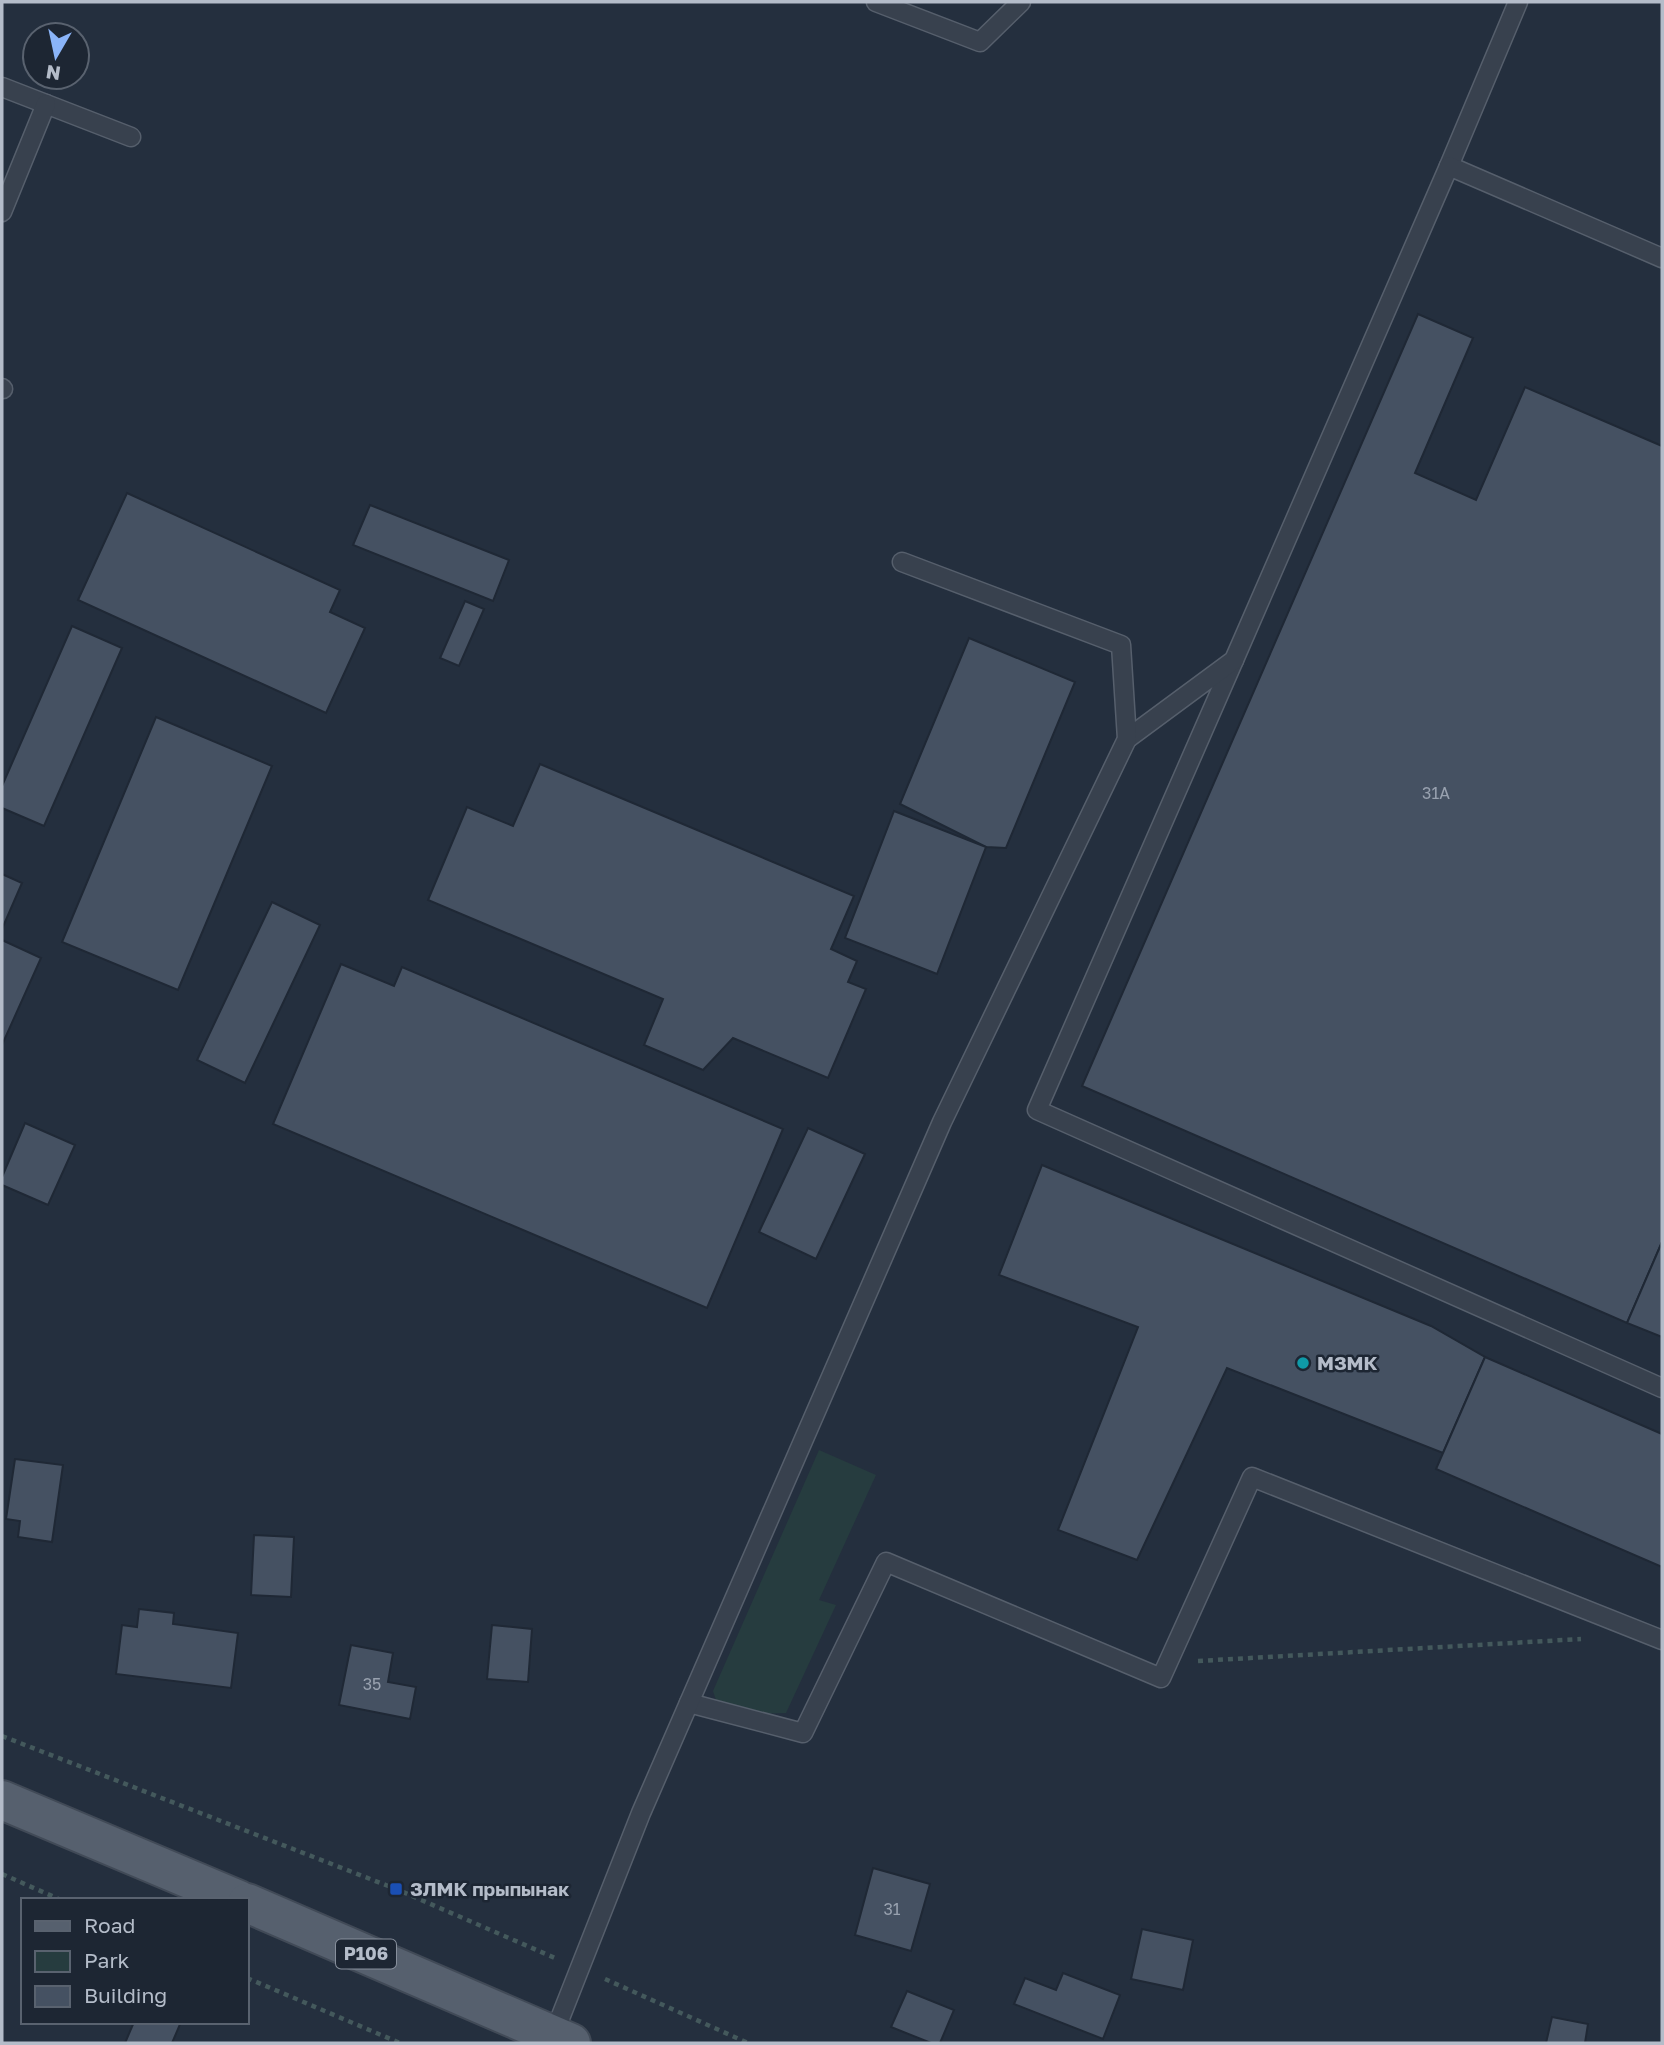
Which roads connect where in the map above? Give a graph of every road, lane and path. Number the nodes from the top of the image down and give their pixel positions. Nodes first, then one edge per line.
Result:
1 (876, 2) edge
2 (1021, 2) edge
3 (1518, 2) edge
4 (2, 86) edge
5 (46, 104) junction
6 (131, 136) dead end
7 (1449, 166) junction
8 (2, 212) edge
9 (1662, 258) edge
10 (902, 562) dead end
11 (1234, 660) junction
12 (1127, 739) junction
13 (1662, 1388) edge
14 (1583, 1639) dead end
15 (1662, 1640) edge
16 (1168, 1662) junction
17 (689, 1703) junction
18 (2, 1736) edge
19 (2, 1800) edge
20 (2, 1874) edge
21 (56, 1898) edge
22 (234, 1898) edge
23 (248, 1903) edge
24 (580, 1969) junction
25 (248, 1978) edge
26 (562, 2040) edge
27 (400, 2043) edge
28 (748, 2043) edge

1 - 2 lane
3 - 7 lane
4 - 5 lane
5 - 6 lane
5 - 8 lane
7 - 9 lane
7 - 11 lane
10 - 12 lane
11 - 12 lane
11 - 13 lane
12 - 17 lane
14 - 16 path
15 - 16 lane
16 - 17 lane
17 - 24 lane
18 - 24 path
19 - 22 main road
20 - 21 path
23 - 26 main road, Р106
24 - 26 lane
24 - 28 path
25 - 27 path

